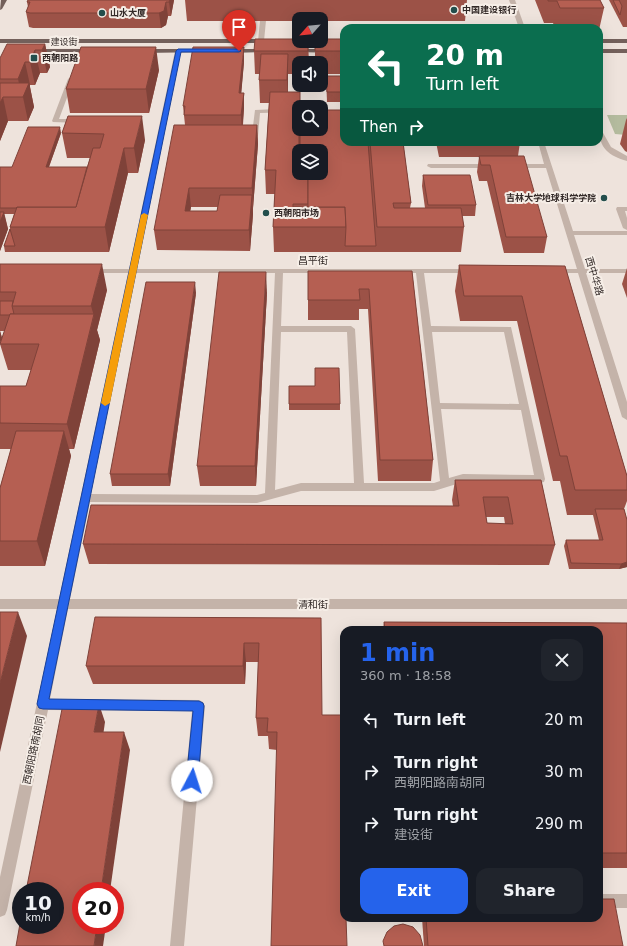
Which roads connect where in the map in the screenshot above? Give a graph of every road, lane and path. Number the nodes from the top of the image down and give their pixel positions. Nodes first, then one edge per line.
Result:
1 (4, 0) edge
2 (265, 0) edge
3 (512, 0) edge
4 (0, 8) edge
5 (521, 24) edge
6 (0, 41) edge
7 (262, 41) junction
8 (276, 41) edge
9 (328, 41) edge
10 (340, 41) edge
11 (603, 41) edge
12 (627, 41) edge
13 (30, 51) edge
14 (81, 51) junction
15 (96, 51) edge
16 (134, 51) edge
17 (178, 51) junction
18 (210, 51) edge
19 (226, 51) edge
20 (273, 51) edge
21 (289, 51) edge
22 (340, 51) edge
23 (603, 51) edge
24 (627, 51) edge
25 (79, 58) edge
26 (73, 72) edge
27 (292, 110) edge
28 (84, 121) edge
29 (247, 136) edge
30 (603, 141) edge
31 (543, 146) edge
32 (627, 159) edge
33 (431, 166) dead end
34 (549, 166) junction
35 (627, 209) edge
36 (627, 228) edge
37 (570, 233) junction
38 (627, 233) edge
39 (78, 271) edge
40 (133, 271) junction
41 (279, 271) junction
42 (420, 271) junction
43 (482, 271) edge
44 (543, 271) edge
45 (582, 271) junction
46 (627, 271) edge
47 (276, 329) junction
48 (427, 329) junction
49 (623, 390) edge
50 (436, 406) junction
51 (524, 407) junction
52 (627, 417) edge
53 (445, 483) junction
54 (359, 487) junction
55 (270, 496) junction
56 (86, 498) junction
57 (0, 604) edge
58 (64, 604) junction
59 (627, 604) edge
60 (43, 704) junction
61 (603, 901) edge
62 (627, 901) edge
63 (0, 910) edge
64 (177, 946) edge

1 - 4 main road
2 - 7 street
3 - 5 street
6 - 7 main road, 建设街
7 - 8 main road, 建设街
9 - 10 main road
11 - 12 main road
13 - 14 main road, 建设街
14 - 15 main road, 建设街
14 - 25 street
16 - 17 main road
17 - 18 main road
17 - 40 street, 西朝阳路南胡同
19 - 20 main road
21 - 22 main road
23 - 24 main road
26 - 28 street
27 - 29 street
30 - 32 street
31 - 34 street, 西中华路
33 - 34 street
34 - 37 street, 西中华路
35 - 36 street
37 - 38 street
37 - 45 street, 西中华路
39 - 40 street, 昌平街
40 - 41 street, 昌平街
40 - 56 street, 西朝阳路南胡同
41 - 42 street, 昌平街
41 - 47 street
42 - 43 street, 昌平街
42 - 48 street
44 - 45 street
45 - 46 street
45 - 49 street, 西中华路
47 - 54 street
47 - 55 street
48 - 50 street
48 - 51 street
49 - 52 street, 西中华路
50 - 51 street
50 - 53 street
51 - 53 street
53 - 54 street
54 - 55 street
55 - 56 street
56 - 58 street, 西朝阳路南胡同
57 - 58 street, 清和街
58 - 59 street, 清和街
58 - 60 street, 西朝阳路南胡同
60 - 63 street, 西朝阳路南胡同
60 - 64 street
61 - 62 street

